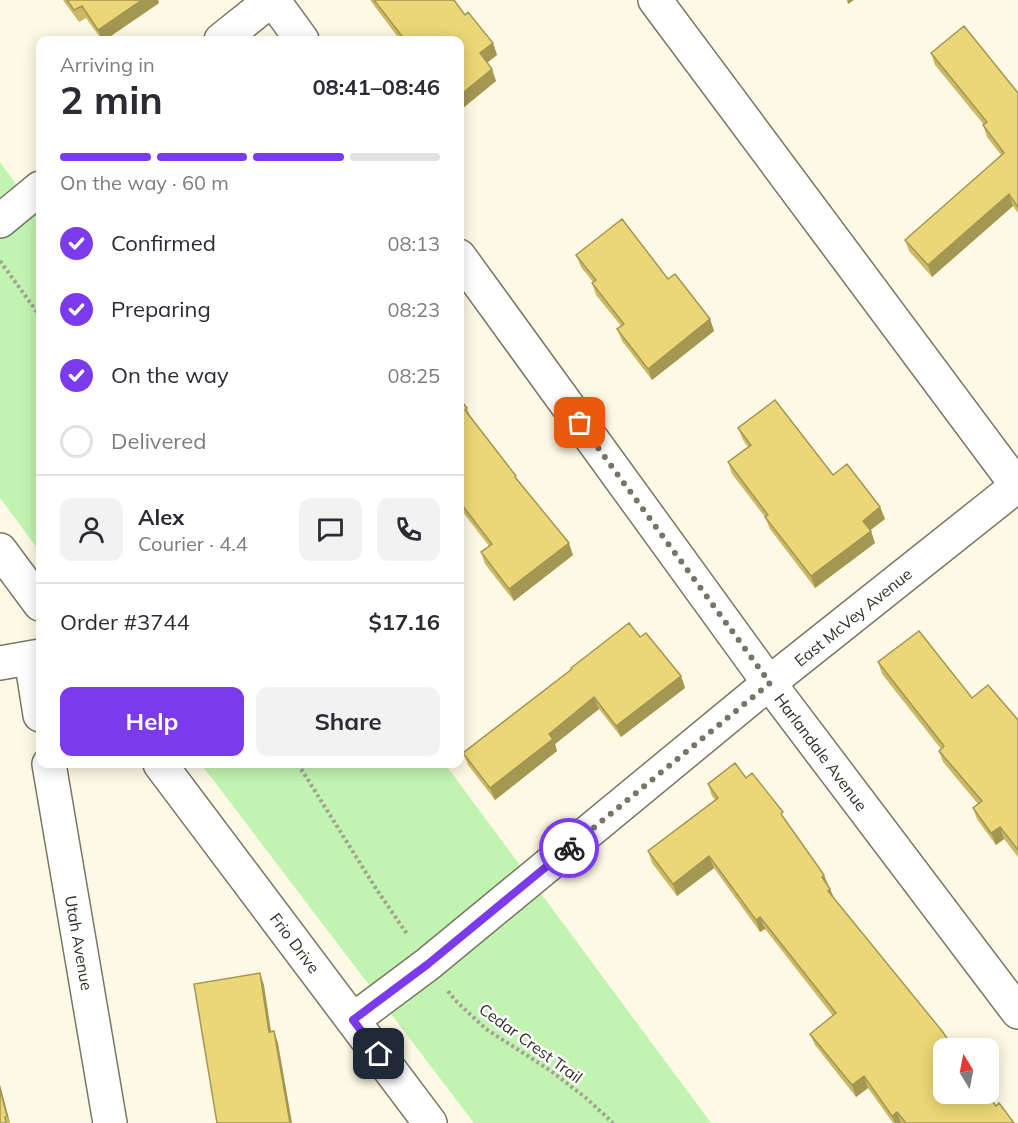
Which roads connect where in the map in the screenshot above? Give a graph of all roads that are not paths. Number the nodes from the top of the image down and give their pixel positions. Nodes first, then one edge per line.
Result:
1 (272, 0) edge
2 (655, 0) edge
3 (226, 36) edge
4 (300, 36) edge
5 (36, 191) edge
6 (0, 221) edge
7 (464, 263) edge
8 (1018, 486) edge
9 (0, 550) edge
10 (36, 599) edge
11 (24, 659) edge
12 (770, 683) junction
13 (36, 701) edge
14 (50, 768) edge
15 (163, 768) edge
16 (1018, 1012) edge
17 (353, 1020) junction
18 (110, 1123) edge
19 (430, 1123) edge

1 - 3 street
1 - 4 street
2 - 8 street
5 - 6 street
7 - 12 street, Harlandale Avenue
8 - 12 street, East McVey Avenue
9 - 10 street
11 - 13 street
12 - 16 street, Harlandale Avenue
12 - 17 street, East McVey Avenue
14 - 18 street, Utah Avenue
15 - 17 street, Frio Drive
17 - 19 street, Frio Drive

